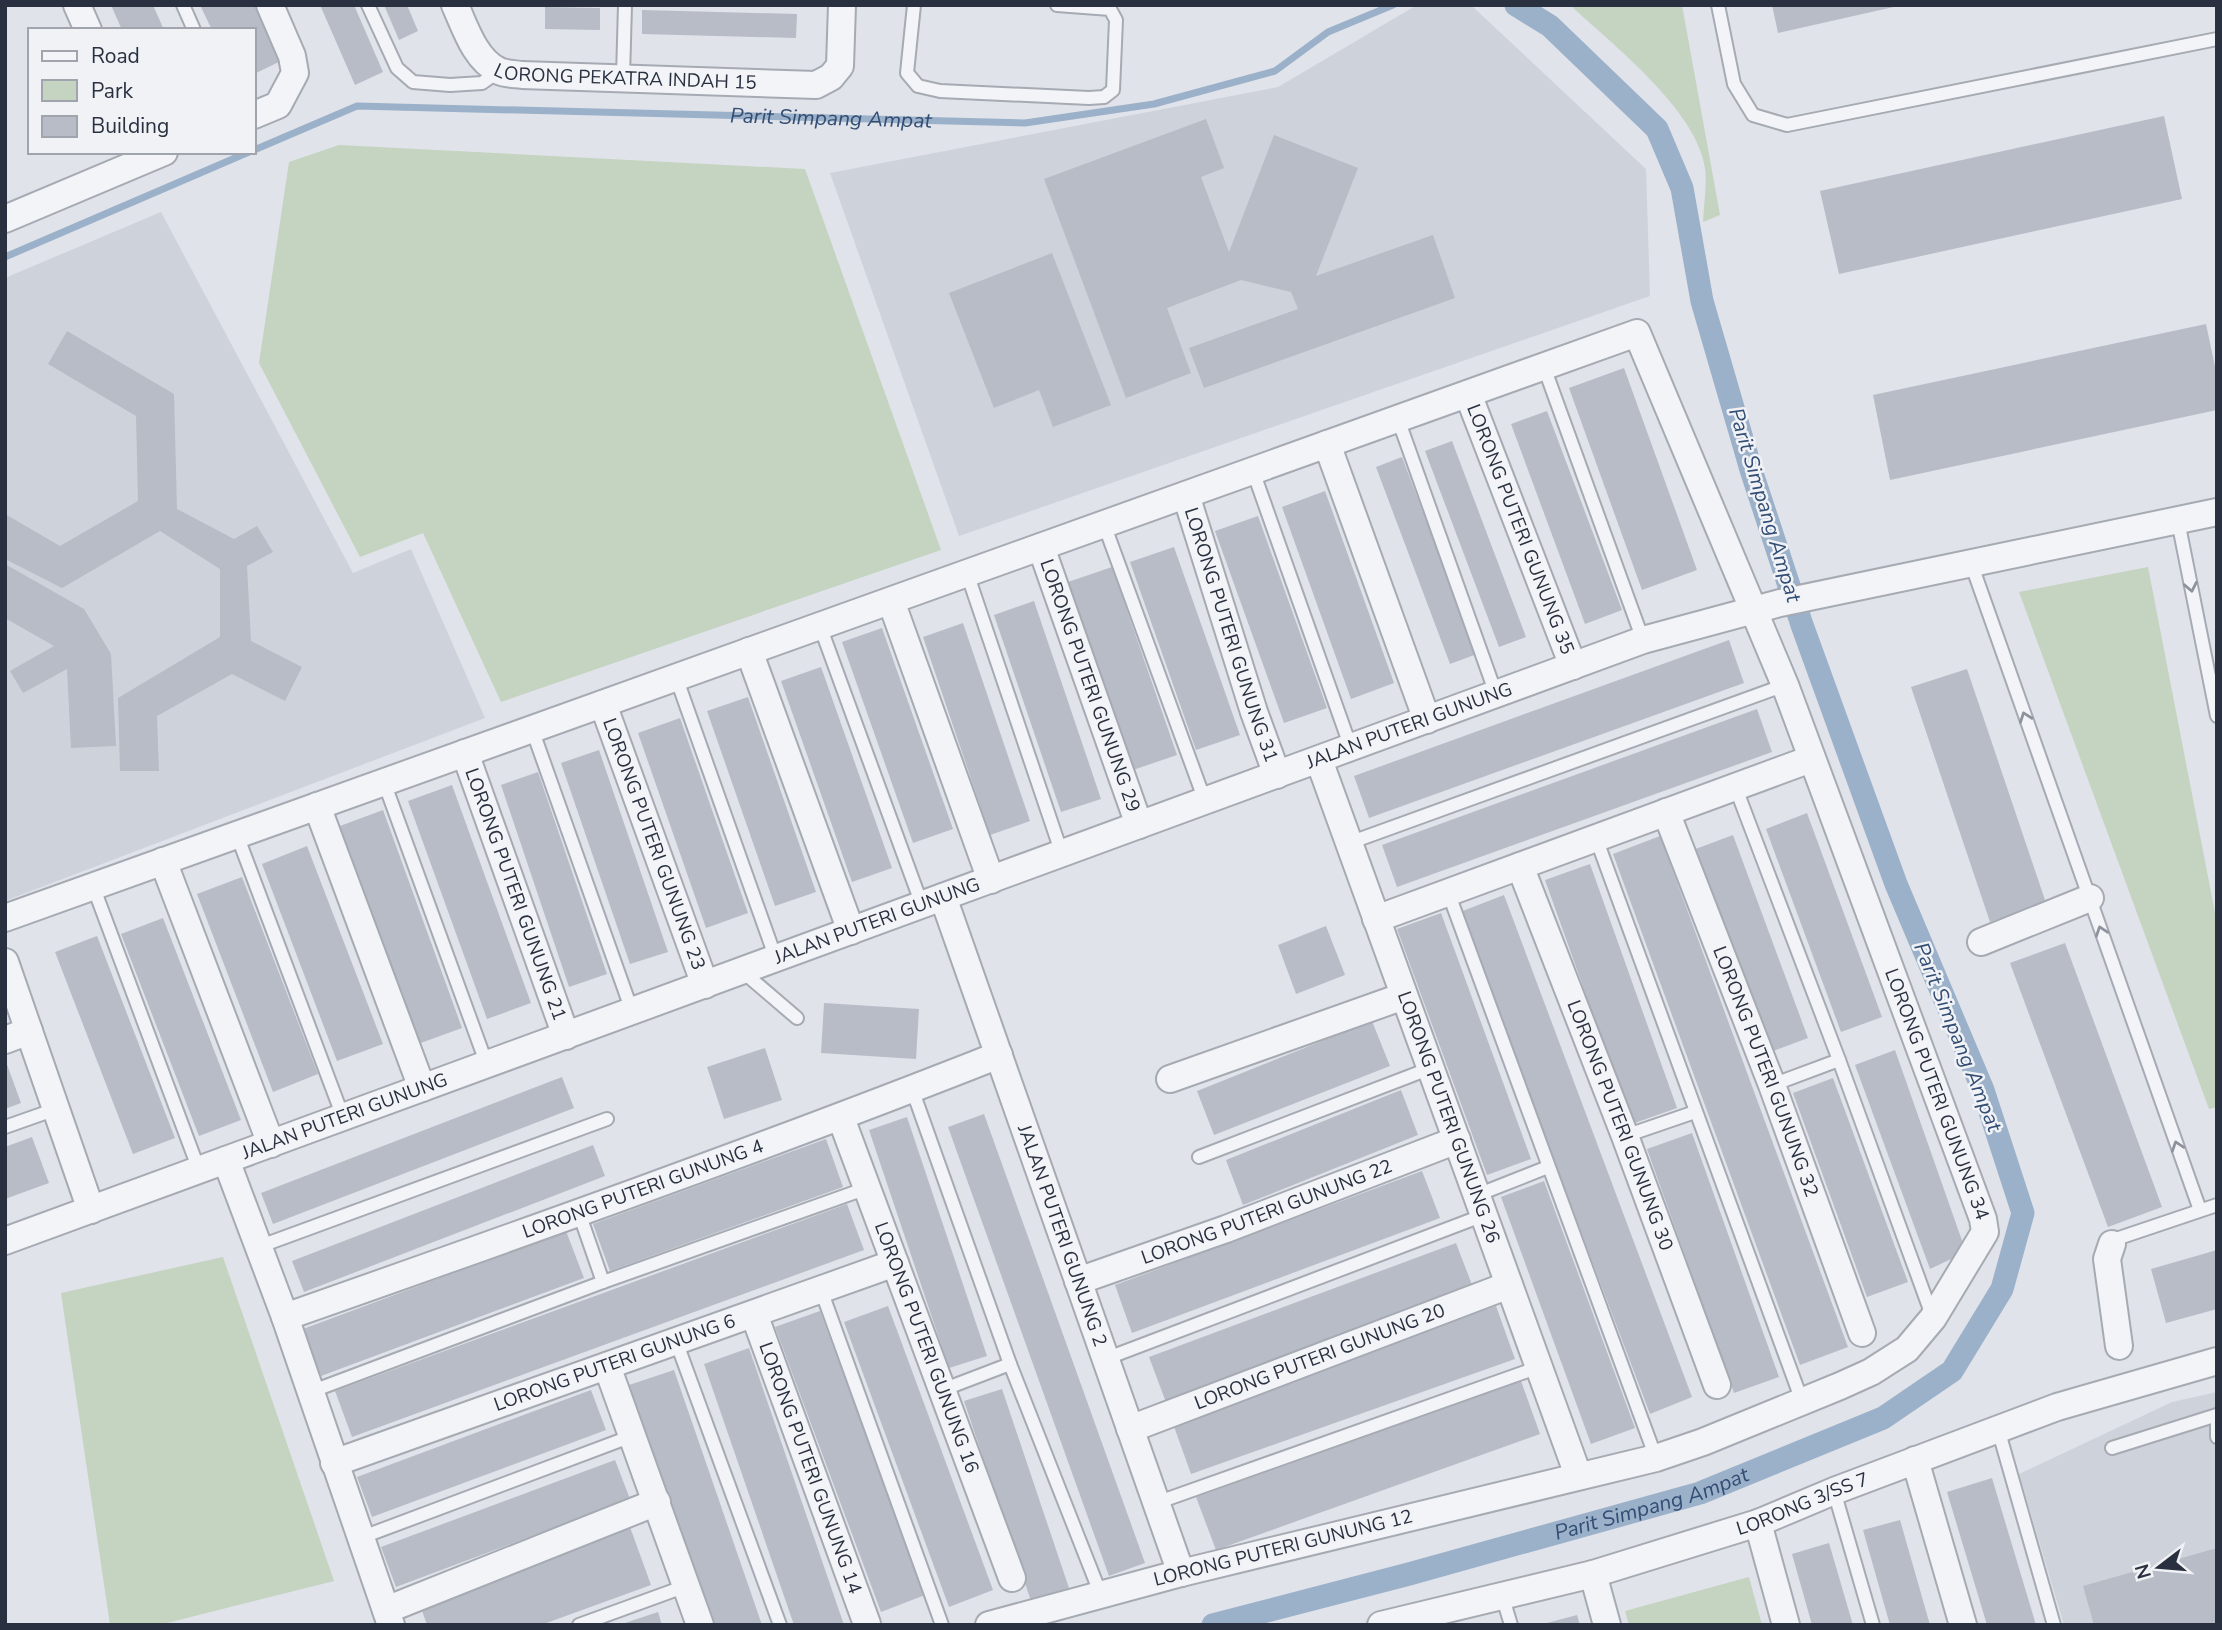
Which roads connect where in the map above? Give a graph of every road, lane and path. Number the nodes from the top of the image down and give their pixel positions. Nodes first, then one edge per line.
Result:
1 (77, 5) edge
2 (183, 5) edge
3 (270, 5) edge
4 (368, 5) edge
5 (455, 5) edge
6 (625, 5) edge
7 (842, 5) edge
8 (914, 5) edge
9 (1057, 5) edge
10 (1718, 5) edge
11 (87, 28) edge
12 (193, 28) edge
13 (2217, 39) edge
14 (499, 71) junction
15 (623, 77) junction
16 (256, 114) edge
17 (150, 155) edge
18 (5, 219) edge
19 (1544, 367) junction
20 (1468, 394) junction
21 (1398, 419) junction
22 (1327, 444) junction
23 (1253, 471) junction
24 (1186, 495) junction
25 (2217, 512) edge
26 (2178, 521) junction
27 (1104, 524) junction
28 (1041, 547) junction
29 (1971, 563) junction
30 (967, 573) junction
31 (891, 601) junction
32 (1754, 610) junction
33 (820, 626) junction
34 (1643, 640) junction
35 (749, 651) junction
36 (1573, 666) junction
37 (676, 677) junction
38 (1785, 685) junction
39 (1496, 694) junction
40 (603, 704) junction
41 (2217, 716) edge
42 (1427, 720) junction
43 (532, 729) junction
44 (1351, 748) junction
45 (465, 753) junction
46 (1811, 759) junction
47 (1318, 760) junction
48 (1277, 775) junction
49 (384, 782) junction
50 (1735, 786) junction
51 (1205, 801) junction
52 (317, 806) junction
53 (1666, 812) junction
54 (1139, 825) junction
55 (237, 835) junction
56 (1595, 838) junction
57 (1349, 843) junction
58 (1062, 854) junction
59 (163, 861) junction
60 (1520, 866) junction
61 (990, 880) junction
62 (93, 886) junction
63 (1448, 892) junction
64 (2090, 898) junction
65 (932, 901) junction
66 (5, 918) edge
67 (1376, 919) junction
68 (851, 931) junction
69 (1981, 942) dead end
70 (776, 959) junction
71 (5, 962) edge
72 (742, 971) junction
73 (705, 985) junction
74 (1404, 996) junction
75 (632, 1012) junction
76 (797, 1018) dead end
77 (17, 1035) edge
78 (566, 1035) junction
79 (999, 1055) junction
80 (1839, 1060) junction
81 (487, 1065) junction
82 (1430, 1068) junction
83 (1170, 1079) dead end
84 (1772, 1086) junction
85 (422, 1088) junction
86 (912, 1089) junction
87 (56, 1109) junction
88 (1695, 1112) junction
89 (343, 1117) junction
90 (841, 1118) junction
91 (607, 1119) dead end
92 (5, 1127) edge
93 (1625, 1136) junction
94 (1457, 1140) junction
95 (271, 1144) junction
96 (1199, 1157) dead end
97 (226, 1160) junction
98 (1548, 1167) junction
99 (199, 1170) junction
100 (867, 1188) junction
101 (1480, 1205) junction
102 (2217, 1205) edge
103 (91, 1210) junction
104 (2200, 1210) junction
105 (579, 1213) junction
106 (5, 1241) edge
107 (2112, 1244) joint
108 (258, 1247) junction
109 (895, 1263) junction
110 (1078, 1281) junction
111 (603, 1282) junction
112 (1509, 1285) junction
113 (821, 1290) junction
114 (754, 1314) junction
115 (285, 1317) junction
116 (1933, 1318) junction
117 (1862, 1333) dead end
118 (676, 1341) junction
119 (2119, 1346) dead end
120 (1105, 1359) junction
121 (2217, 1361) edge
122 (1010, 1364) junction
123 (607, 1366) junction
124 (1539, 1367) junction
125 (1717, 1385) dead end
126 (942, 1390) junction
127 (310, 1392) junction
128 (1802, 1401) junction
129 (2217, 1415) edge
130 (2217, 1422) edge
131 (1130, 1429) junction
132 (1998, 1429) junction
133 (632, 1436) junction
134 (2217, 1437) edge
135 (2112, 1448) dead end
136 (1656, 1458) junction
137 (1915, 1460) junction
138 (334, 1463) junction
139 (1578, 1475) junction
140 (1834, 1491) junction
141 (657, 1502) junction
142 (1156, 1503) junction
143 (1758, 1524) junction
144 (360, 1538) junction
145 (1181, 1573) junction
146 (1593, 1574) junction
147 (1012, 1578) dead end
148 (686, 1586) junction
149 (1101, 1595) junction
150 (1502, 1595) junction
151 (389, 1617) edge
152 (1420, 1620) edge
153 (867, 1624) edge
154 (579, 1625) edge
155 (700, 1625) edge
156 (780, 1625) edge
157 (942, 1625) edge
158 (989, 1625) edge
159 (1381, 1625) edge
160 (1511, 1625) edge
161 (1607, 1625) edge
162 (1786, 1625) edge
163 (1873, 1625) edge
164 (1963, 1625) edge
165 (2054, 1625) edge

1 - 11 street
2 - 12 lane
3 - 16 street
4 - 14 lane
5 - 14 street, LORONG PEKATRA INDAH 15
6 - 15 lane
7 - 15 street, LORONG PEKATRA INDAH 15
8 - 9 lane
10 - 13 lane
14 - 15 street, LORONG PEKATRA INDAH 15
17 - 18 street
19 - 20 street
19 - 32 street, LORONG PUTERI GUNUNG 34
19 - 34 lane
20 - 21 street
20 - 36 street, LORONG PUTERI GUNUNG 35
21 - 22 street
21 - 39 lane
22 - 23 street
22 - 42 street
23 - 24 street
23 - 44 lane
24 - 27 street
24 - 48 street, LORONG PUTERI GUNUNG 31
25 - 26 street, JALAN PUTERI GUNUNG
26 - 29 street, JALAN PUTERI GUNUNG
26 -> 41 lane
27 - 28 street
27 - 51 lane
28 - 30 street
28 - 54 street, LORONG PUTERI GUNUNG 29
29 - 32 street, JALAN PUTERI GUNUNG
64 -> 29 lane
30 - 31 street
30 - 58 lane
31 - 33 street
31 - 61 street
32 - 34 street, JALAN PUTERI GUNUNG
32 - 38 street, LORONG PUTERI GUNUNG 34
33 - 35 street
33 - 65 lane
34 - 36 street, JALAN PUTERI GUNUNG
35 - 37 street
35 - 68 street
36 - 39 street, JALAN PUTERI GUNUNG
37 - 40 street
37 - 70 lane
38 - 46 street, LORONG PUTERI GUNUNG 34
38 - 57 lane
39 - 42 street, JALAN PUTERI GUNUNG
40 - 43 street
40 - 73 street, LORONG PUTERI GUNUNG 23
42 - 44 street, JALAN PUTERI GUNUNG
43 - 45 street
43 - 75 lane
44 - 47 street, JALAN PUTERI GUNUNG
45 - 49 street
45 - 78 street, LORONG PUTERI GUNUNG 21
46 - 50 street
46 - 116 street, LORONG PUTERI GUNUNG 34
47 - 48 street, JALAN PUTERI GUNUNG
47 - 57 street, LORONG PUTERI GUNUNG 26
48 - 51 street, JALAN PUTERI GUNUNG
49 - 52 street
49 - 81 lane
50 - 53 street
50 - 80 lane
51 - 54 street, JALAN PUTERI GUNUNG
52 - 55 street
52 - 85 street
53 - 56 street
53 - 84 street, LORONG PUTERI GUNUNG 32
54 - 58 street, JALAN PUTERI GUNUNG
55 - 59 street
55 - 89 lane
56 - 60 street
56 - 88 lane
57 - 67 street, LORONG PUTERI GUNUNG 26
58 - 61 street, JALAN PUTERI GUNUNG
59 - 62 street
59 - 95 street
60 - 63 street
60 - 93 street, LORONG PUTERI GUNUNG 30
61 - 65 street, JALAN PUTERI GUNUNG
62 - 66 street
62 - 99 lane
63 - 67 street
63 - 98 lane
64 - 69 street
104 -> 64 lane
65 - 68 street, JALAN PUTERI GUNUNG
65 - 79 street, JALAN PUTERI GUNUNG 2
67 - 74 street, LORONG PUTERI GUNUNG 26
68 - 70 street, JALAN PUTERI GUNUNG
70 - 72 street, JALAN PUTERI GUNUNG
71 - 77 street
72 - 73 street, JALAN PUTERI GUNUNG
72 - 76 lane
73 - 75 street, JALAN PUTERI GUNUNG
74 - 82 street, LORONG PUTERI GUNUNG 26
74 - 83 street
75 - 78 street, JALAN PUTERI GUNUNG
77 - 87 street
78 - 81 street, JALAN PUTERI GUNUNG
79 - 86 street, LORONG PUTERI GUNUNG 4
79 - 110 street, JALAN PUTERI GUNUNG 2
80 - 84 lane
80 - 116 lane
81 - 85 street, JALAN PUTERI GUNUNG
82 - 94 street, LORONG PUTERI GUNUNG 26
82 - 96 lane
84 - 117 street, LORONG PUTERI GUNUNG 32
85 - 89 street, JALAN PUTERI GUNUNG
86 - 90 street, LORONG PUTERI GUNUNG 4
86 - 122 lane
87 - 92 lane
87 - 103 street
88 - 93 lane
88 - 128 lane
89 - 95 street, JALAN PUTERI GUNUNG
90 - 100 street, LORONG PUTERI GUNUNG 16
90 - 105 street, LORONG PUTERI GUNUNG 4
91 - 108 lane
93 - 125 street, LORONG PUTERI GUNUNG 30
94 - 101 street, LORONG PUTERI GUNUNG 26
94 - 110 street, LORONG PUTERI GUNUNG 22
95 - 97 street, JALAN PUTERI GUNUNG
97 - 99 street, JALAN PUTERI GUNUNG
97 - 108 street
98 - 101 lane
98 - 136 lane
99 - 103 street, JALAN PUTERI GUNUNG
100 - 109 street, LORONG PUTERI GUNUNG 16
100 - 111 lane
101 - 112 street, LORONG PUTERI GUNUNG 26
101 - 120 lane
102 - 104 lane
103 - 106 street, JALAN PUTERI GUNUNG
104 - 107 lane
105 - 111 lane
105 - 115 street, LORONG PUTERI GUNUNG 4
107 - 119 street
108 - 115 street
109 - 113 street, LORONG PUTERI GUNUNG 6
109 - 126 street, LORONG PUTERI GUNUNG 16
110 - 120 street, JALAN PUTERI GUNUNG 2
111 - 127 lane
112 - 124 street, LORONG PUTERI GUNUNG 26
112 - 131 street, LORONG PUTERI GUNUNG 20
113 - 114 street, LORONG PUTERI GUNUNG 6
113 - 157 lane
114 - 118 street, LORONG PUTERI GUNUNG 6
114 - 153 street, LORONG PUTERI GUNUNG 14
115 - 127 street
116 - 128 street, LORONG PUTERI GUNUNG 34
118 - 123 street, LORONG PUTERI GUNUNG 6
118 - 156 lane
120 - 131 street, JALAN PUTERI GUNUNG 2
121 - 132 street, LORONG 3/SS 7
122 - 126 lane
122 - 149 lane
123 - 133 street
123 - 138 street, LORONG PUTERI GUNUNG 6
124 - 139 street, LORONG PUTERI GUNUNG 26
124 - 142 lane
126 - 147 street, LORONG PUTERI GUNUNG 16
127 - 138 street
128 - 136 street, LORONG PUTERI GUNUNG 34
129 - 135 lane
130 - 134 lane
131 - 142 street, JALAN PUTERI GUNUNG 2
132 - 137 street, LORONG 3/SS 7
132 - 165 lane
133 - 141 street
133 - 144 lane
136 - 139 street, LORONG PUTERI GUNUNG 34
137 - 140 street, LORONG 3/SS 7
137 - 164 street
138 - 144 street
139 - 145 street, LORONG PUTERI GUNUNG 12
140 - 143 street, LORONG 3/SS 7
140 - 163 lane
141 - 148 street
141 - 151 street
142 - 145 street, JALAN PUTERI GUNUNG 2
143 - 146 street, LORONG 3/SS 7
143 - 162 street
144 - 151 street
145 - 149 street, LORONG PUTERI GUNUNG 12
146 - 150 street, LORONG 3/SS 7
146 - 161 street
148 - 154 lane
148 - 155 street
149 - 158 street, LORONG PUTERI GUNUNG 12
150 - 152 street, LORONG 3/SS 7
150 - 160 lane
152 - 159 street, LORONG 3/SS 7

